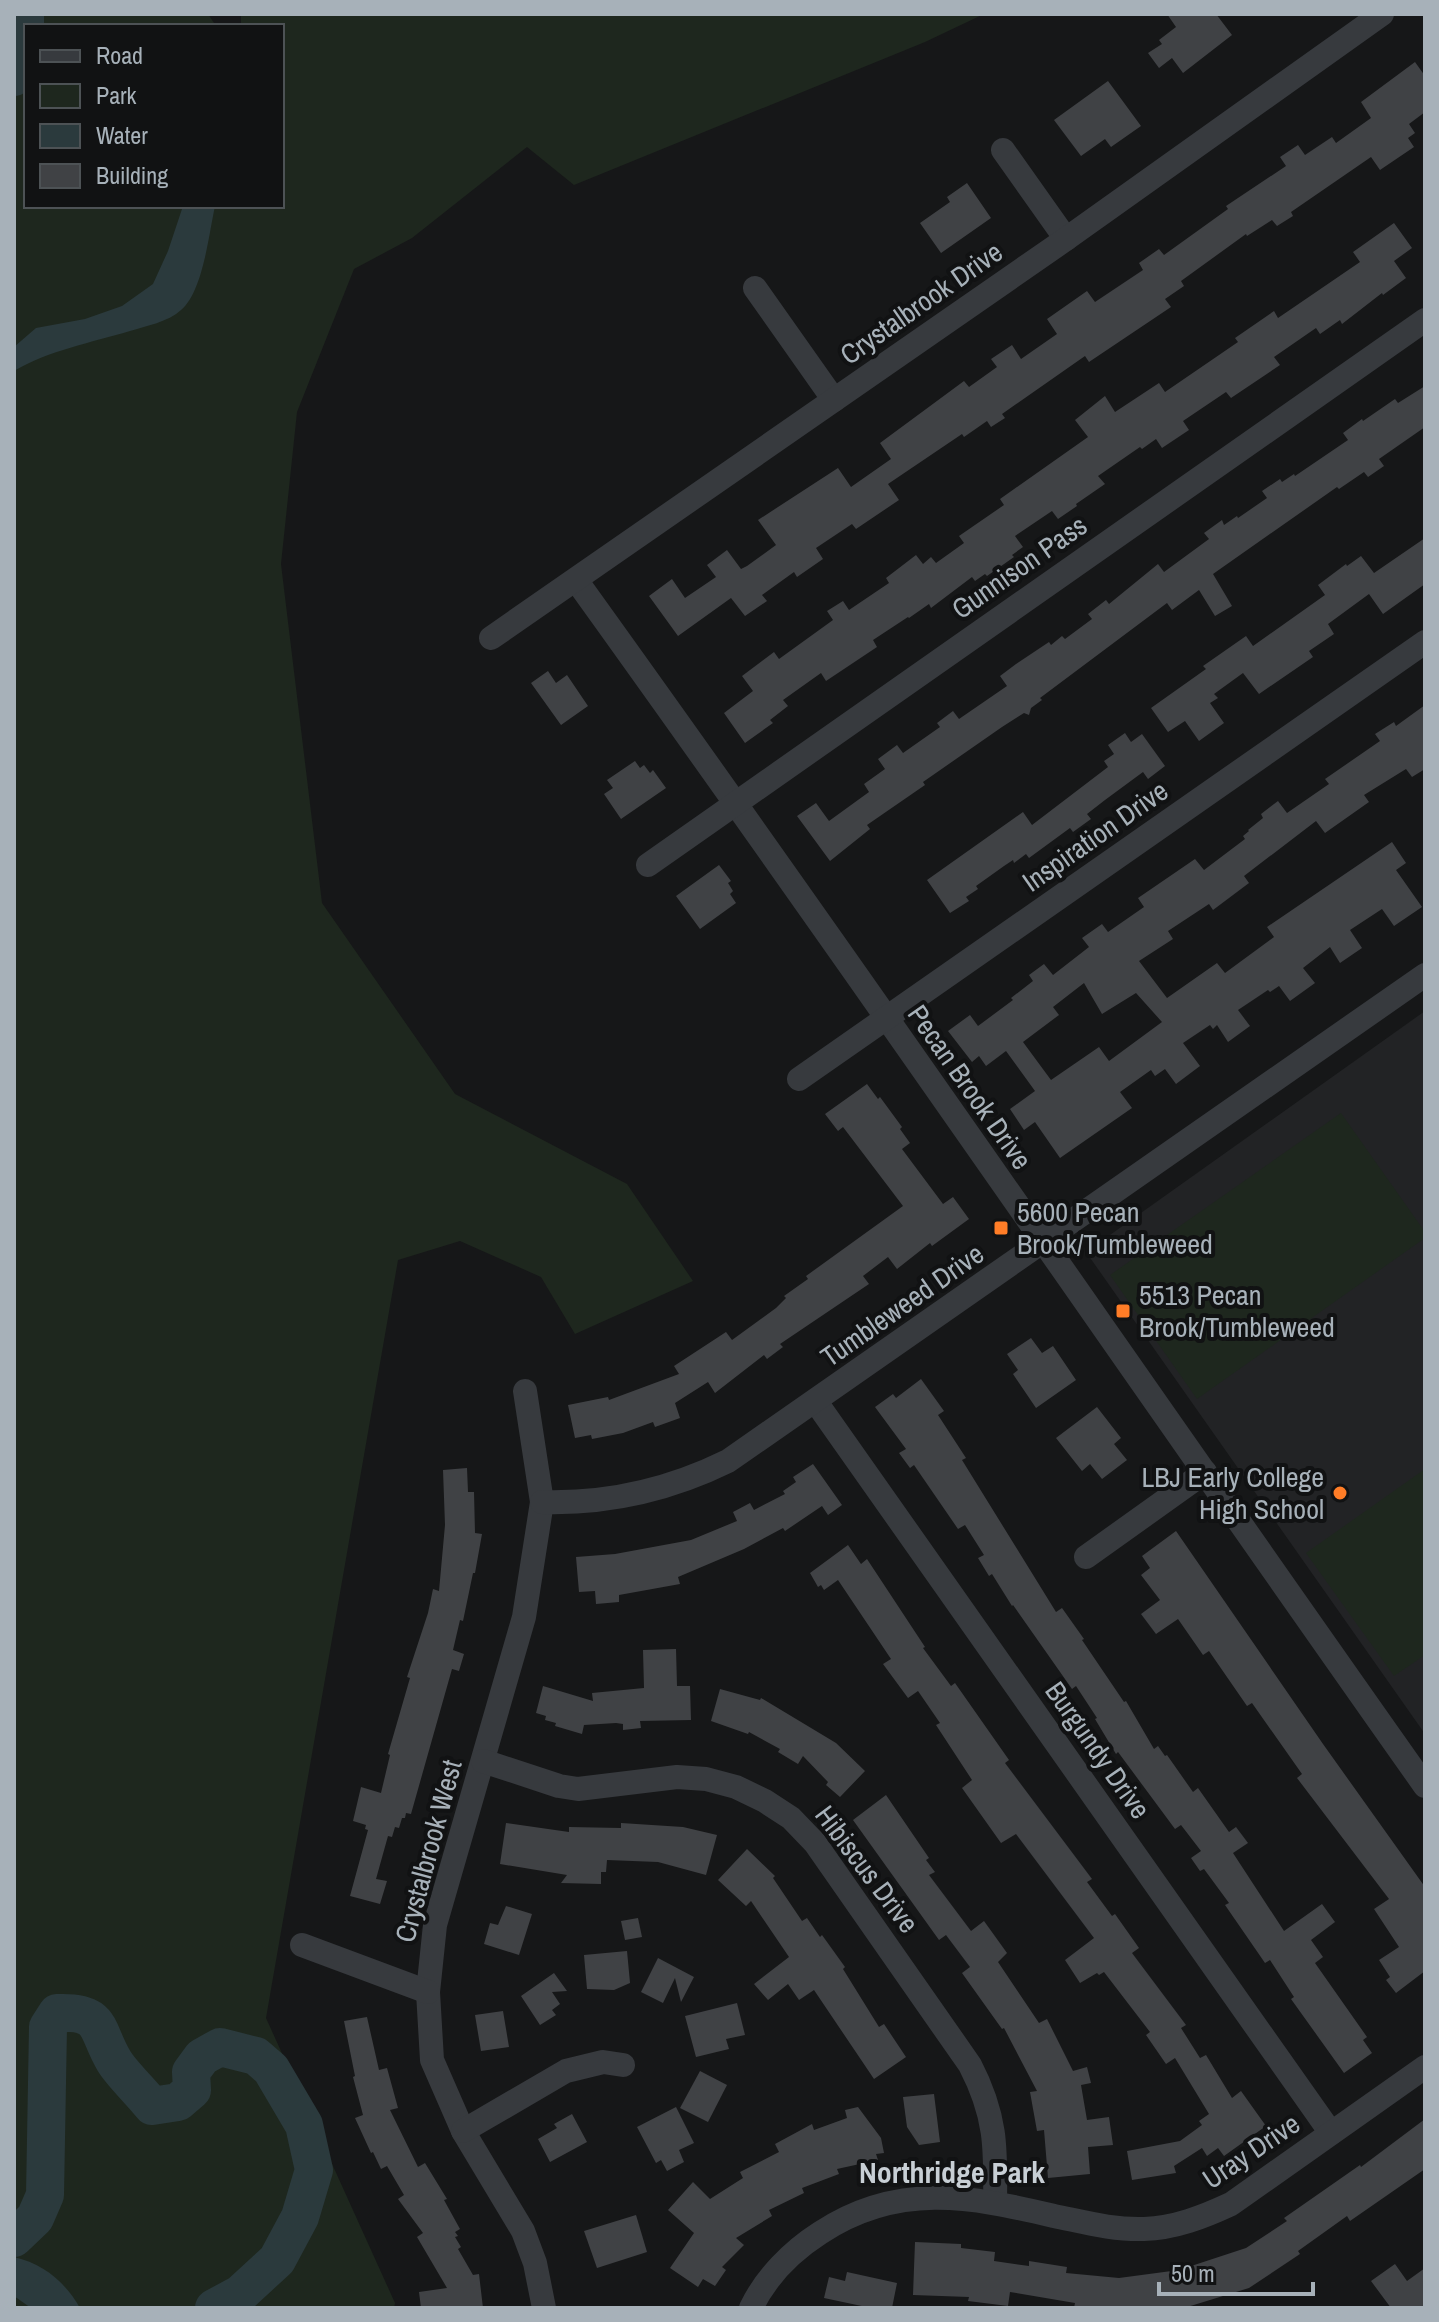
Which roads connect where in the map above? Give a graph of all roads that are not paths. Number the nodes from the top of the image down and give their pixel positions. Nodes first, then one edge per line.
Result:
1 (1382, 14) edge
2 (1003, 150) dead end
3 (1066, 239) junction
4 (755, 288) dead end
5 (1425, 320) edge
6 (834, 400) junction
7 (576, 580) junction
8 (491, 638) dead end
9 (1425, 642) edge
10 (737, 803) junction
11 (648, 865) dead end
12 (1425, 975) edge
13 (885, 1019) junction
14 (799, 1079) dead end
15 (1043, 1242) junction
16 (525, 1391) dead end
17 (816, 1402) junction
18 (1205, 1472) junction
19 (542, 1502) junction
20 (1086, 1557) dead end
21 (483, 1761) junction
22 (1425, 1786) edge
23 (302, 1945) dead end
24 (428, 1992) junction
25 (623, 2065) dead end
26 (1425, 2067) edge
27 (463, 2131) junction
28 (1331, 2133) junction
29 (995, 2202) junction
30 (544, 2308) edge
31 (751, 2308) edge

1 - 3 street, Crystalbrook Drive
2 - 3 street
3 - 6 street, Crystalbrook Drive
4 - 6 street
5 - 10 street, Gunnison Pass
6 - 7 street, Crystalbrook Drive
7 - 8 street, Crystalbrook Drive
7 - 10 street, Pecan Brook Drive
9 - 13 street, Inspiration Drive
10 - 11 street, Gunnison Pass
10 - 13 street, Pecan Brook Drive
12 - 15 street, Tumbleweed Drive
13 - 14 street, Inspiration Drive
13 - 15 street, Pecan Brook Drive
15 - 17 street, Tumbleweed Drive
15 - 18 street, Pecan Brook Drive
16 - 19 street, Crystalbrook West
17 - 19 street, Tumbleweed Drive
17 - 28 street, Burgundy Drive
18 - 20 street
18 - 22 street, Pecan Brook Drive
19 - 21 street, Crystalbrook West
21 - 24 street, Crystalbrook West
21 - 29 street, Hibiscus Drive
23 - 24 street
24 - 27 street, Crystalbrook West
25 - 27 street
26 - 28 street, Uray Drive
27 - 30 street, Crystalbrook West
28 - 29 street, Uray Drive
29 - 31 street, Uray Drive

